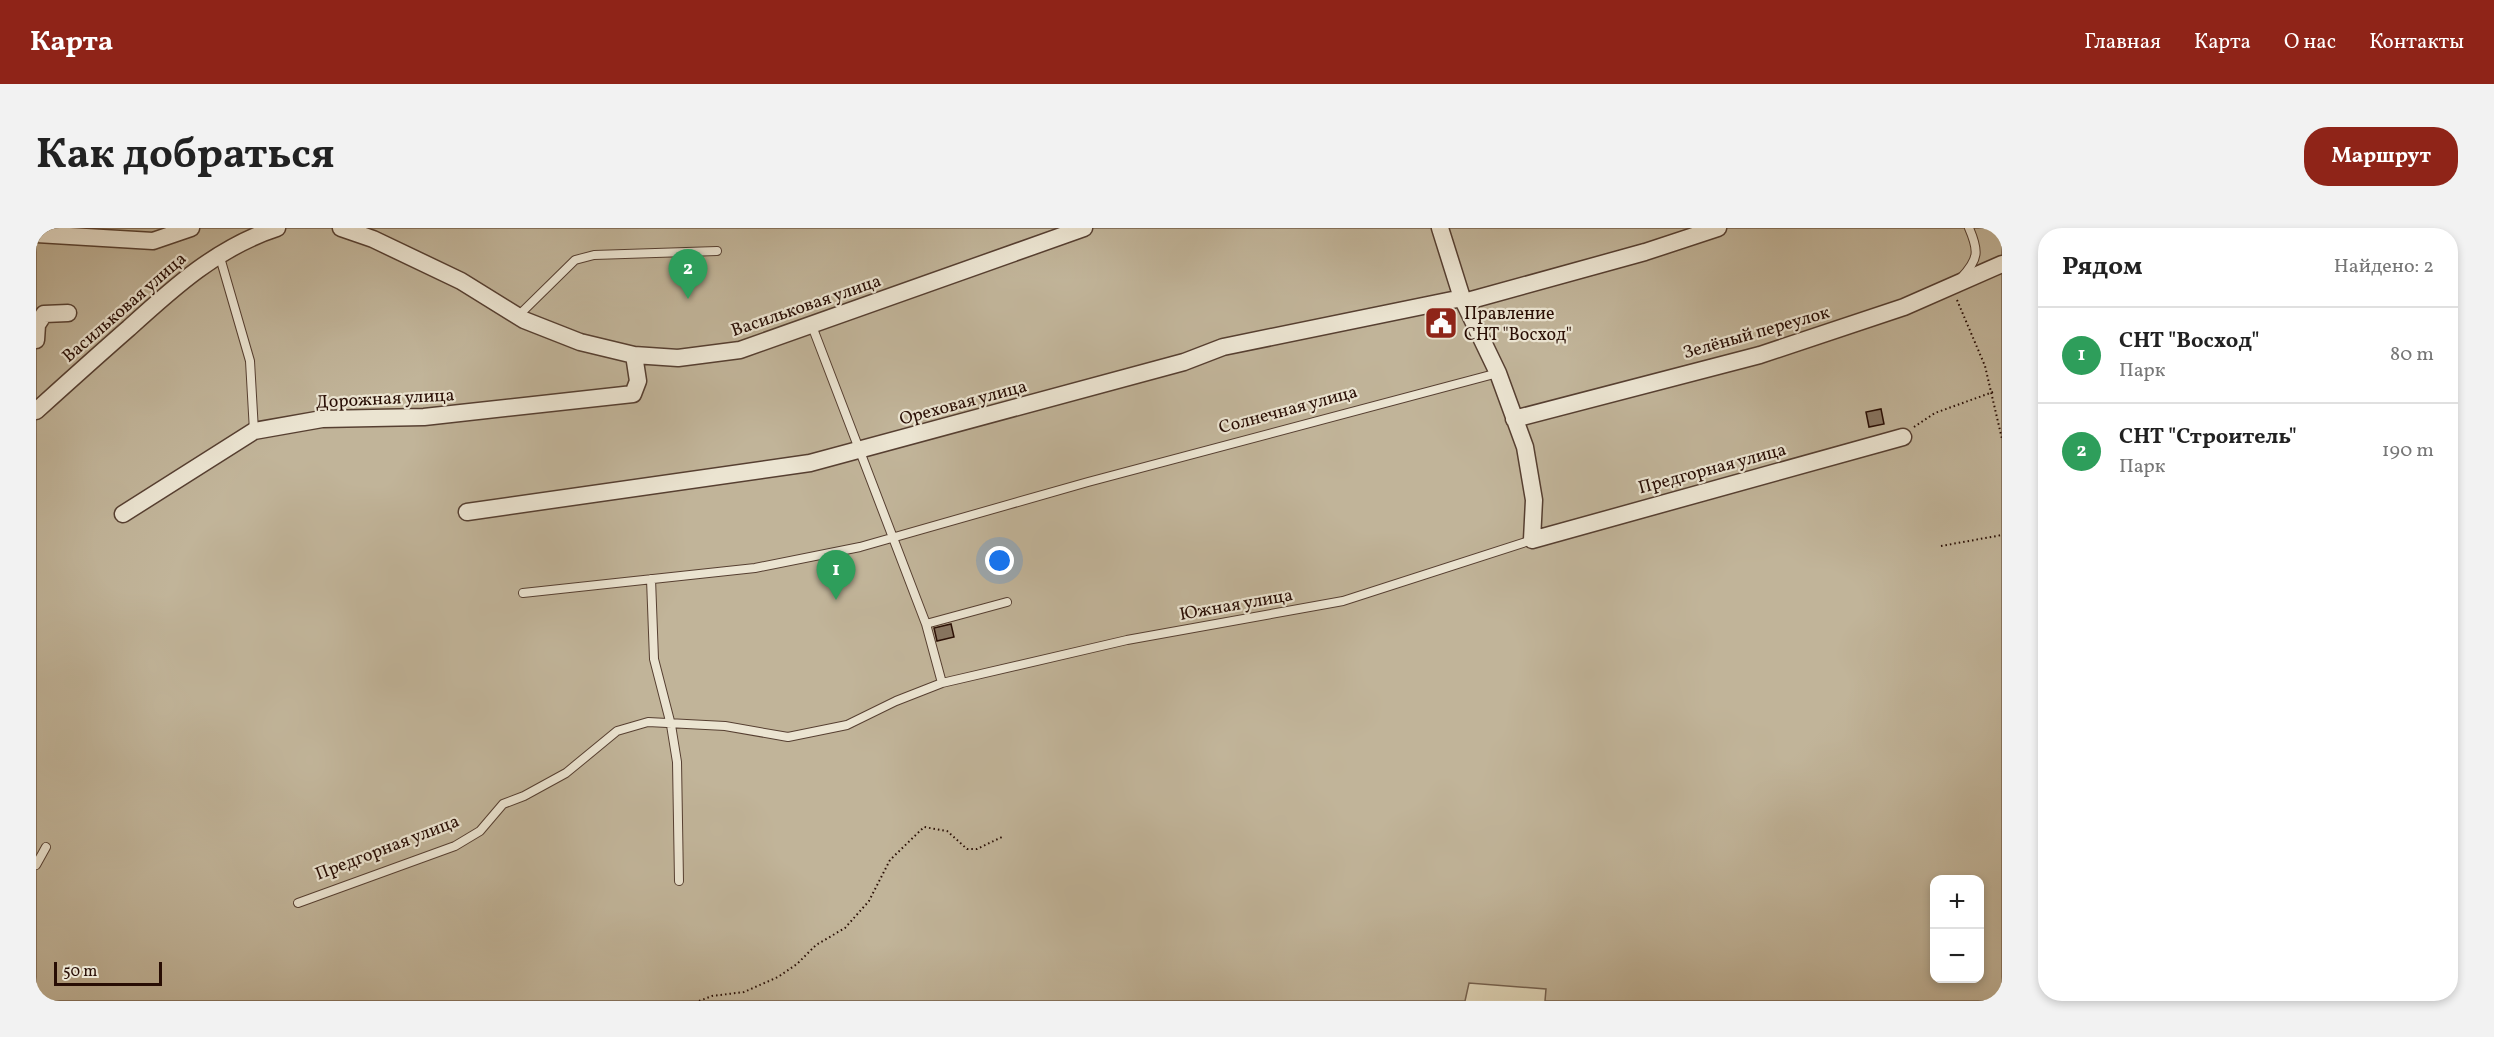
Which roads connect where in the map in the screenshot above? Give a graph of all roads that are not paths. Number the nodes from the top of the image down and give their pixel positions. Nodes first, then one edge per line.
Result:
1 (191, 228) edge
2 (277, 228) edge
3 (341, 228) edge
4 (1084, 228) edge
5 (1440, 228) edge
6 (1718, 228) edge
7 (1968, 228) edge
8 (36, 234) edge
9 (717, 251) dead end
10 (219, 254) junction
11 (2002, 264) edge
12 (1952, 285) junction
13 (1463, 300) junction
14 (68, 313) dead end
15 (518, 316) junction
16 (812, 326) junction
17 (36, 340) edge
18 (634, 355) junction
19 (1498, 373) junction
20 (36, 411) edge
21 (1514, 419) junction
22 (254, 431) junction
23 (1903, 437) road end
24 (858, 451) junction
25 (467, 512) dead end
26 (123, 514) dead end
27 (895, 538) junction
28 (1532, 540) junction
29 (651, 579) junction
30 (523, 593) dead end
31 (1007, 602) dead end
32 (926, 624) junction
33 (942, 683) junction
34 (671, 725) junction
35 (46, 847) dead end
36 (36, 865) edge
37 (679, 881) dead end
38 (298, 903) dead end

1 - 8 street
2 - 10 street, Васильковая улица
3 - 15 street, Васильковая улица
4 - 16 street, Васильковая улица
5 - 13 street
6 - 13 street, Ореховая улица
7 - 12 lane
9 - 15 lane
10 - 20 street, Васильковая улица
10 - 22 lane
11 - 12 street, Зелёный переулок
12 - 21 street, Зелёный переулок
13 - 19 street
13 - 24 street, Ореховая улица
14 - 17 street, Васильковая улица
15 - 18 street, Васильковая улица
16 - 18 street, Васильковая улица
16 - 24 lane
18 - 22 street, Дорожная улица
19 - 21 street
19 - 27 lane, Солнечная улица
21 - 28 street
22 - 26 street, Дорожная улица
23 - 28 street, Предгорная улица
24 - 25 street, Ореховая улица
24 - 27 lane
27 - 29 lane, Солнечная улица
27 - 32 lane
28 - 33 lane, Южная улица
29 - 30 lane, Солнечная улица
29 - 34 lane
31 - 32 lane
32 - 33 lane
33 - 34 lane, Предгорная улица
34 - 37 lane
34 - 38 lane, Предгорная улица
35 - 36 lane

